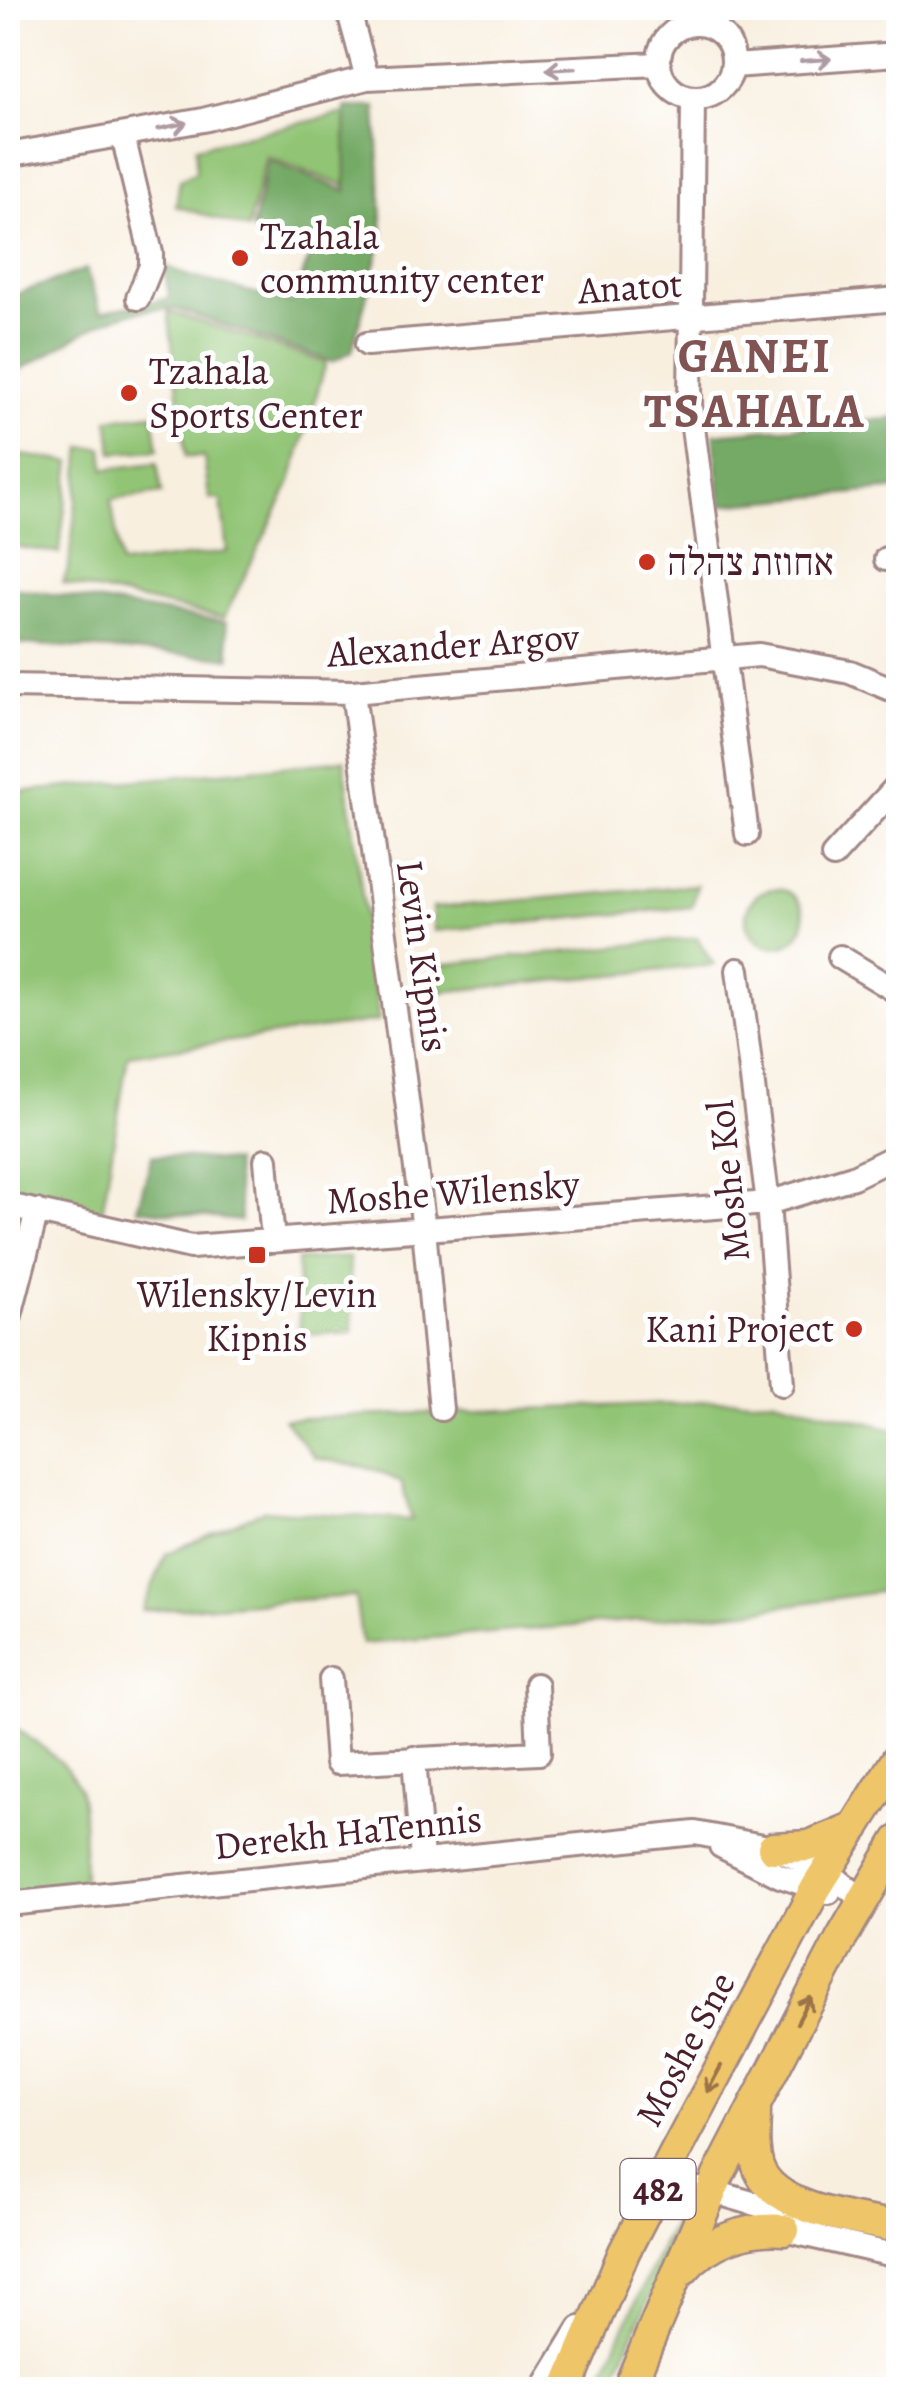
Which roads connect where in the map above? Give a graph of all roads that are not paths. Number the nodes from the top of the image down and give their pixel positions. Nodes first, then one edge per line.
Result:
1 (348, 8) edge
2 (687, 16) edge
3 (898, 54) edge
4 (658, 64) junction
5 (734, 66) junction
6 (367, 78) junction
7 (693, 98) junction
8 (123, 136) junction
9 (8, 155) edge
10 (138, 298) dead end
11 (898, 300) edge
12 (692, 318) junction
13 (367, 344) dead end
14 (724, 658) junction
15 (8, 686) edge
16 (353, 692) junction
17 (898, 692) edge
18 (898, 785) edge
19 (747, 834) dead end
20 (834, 856) dead end
21 (840, 957) dead end
22 (738, 970) dead end
23 (898, 992) edge
24 (898, 1155) edge
25 (266, 1160) dead end
26 (768, 1204) junction
27 (8, 1205) edge
28 (37, 1211) junction
29 (424, 1229) junction
30 (273, 1241) junction
31 (8, 1323) edge
32 (782, 1384) dead end
33 (441, 1409) dead end
34 (331, 1679) dead end
35 (536, 1685) dead end
36 (414, 1758) junction
37 (898, 1758) edge
38 (855, 1827) junction
39 (898, 1844) edge
40 (422, 1859) junction
41 (777, 1862) junction
42 (822, 1880) junction
43 (880, 1887) edge
44 (8, 1904) edge
45 (759, 1993) junction
46 (756, 2102) junction
47 (712, 2190) junction
48 (651, 2204) junction
49 (898, 2227) edge
50 (784, 2230) joint
51 (898, 2239) edge
52 (624, 2252) junction
53 (898, 2256) edge
54 (672, 2284) junction
55 (542, 2390) edge
56 (566, 2390) edge
57 (628, 2390) edge

1 - 6 street
2 - 4 street
2 - 5 street
5 -> 3 street
4 -> 6 street
4 - 7 street
5 - 7 street
8 -> 6 street
7 - 12 street
8 - 9 street
8 - 10 street
11 - 12 street, Anatot
12 - 13 street, Anatot
12 - 14 street
14 - 16 street, Alexander Argov
14 - 17 street, Alexander Argov
14 - 19 street
15 - 16 street, Alexander Argov
16 - 29 street, Levin Kipnis
18 - 20 street
21 - 23 street
22 - 26 street, Moshe Kol
24 - 26 street, Moshe Wilensky
25 - 30 street
26 - 29 street, Moshe Wilensky
26 - 32 street, Moshe Kol
27 - 28 street, Moshe Wilensky
28 - 30 street, Moshe Wilensky
28 - 31 street
29 - 30 street, Moshe Wilensky
29 - 33 street, Levin Kipnis
34 - 36 street
35 - 36 street
36 - 40 street
37 - 38 main road, Moshe Sne / 482
38 - 41 main road
38 - 42 main road, Moshe Sne / 482
39 - 43 main road, 482
40 - 41 street, Derekh HaTennis
40 - 44 street, Derekh HaTennis
41 - 42 street, Derekh HaTennis
41 - 45 street
42 - 43 street, Derekh HaTennis
42 - 45 main road, Moshe Sne / 482
46 -> 43 main road, 482
45 -> 48 main road, Moshe Sne / 482
46 - 47 main road, 482
46 - 49 main road
47 - 48 street
47 - 51 street
47 - 54 main road, 482
48 - 52 main road, Moshe Sne / 482
50 - 53 street
50 - 54 main road
52 - 55 street
52 - 56 main road, Moshe Sne / 482
54 - 57 main road, 482

